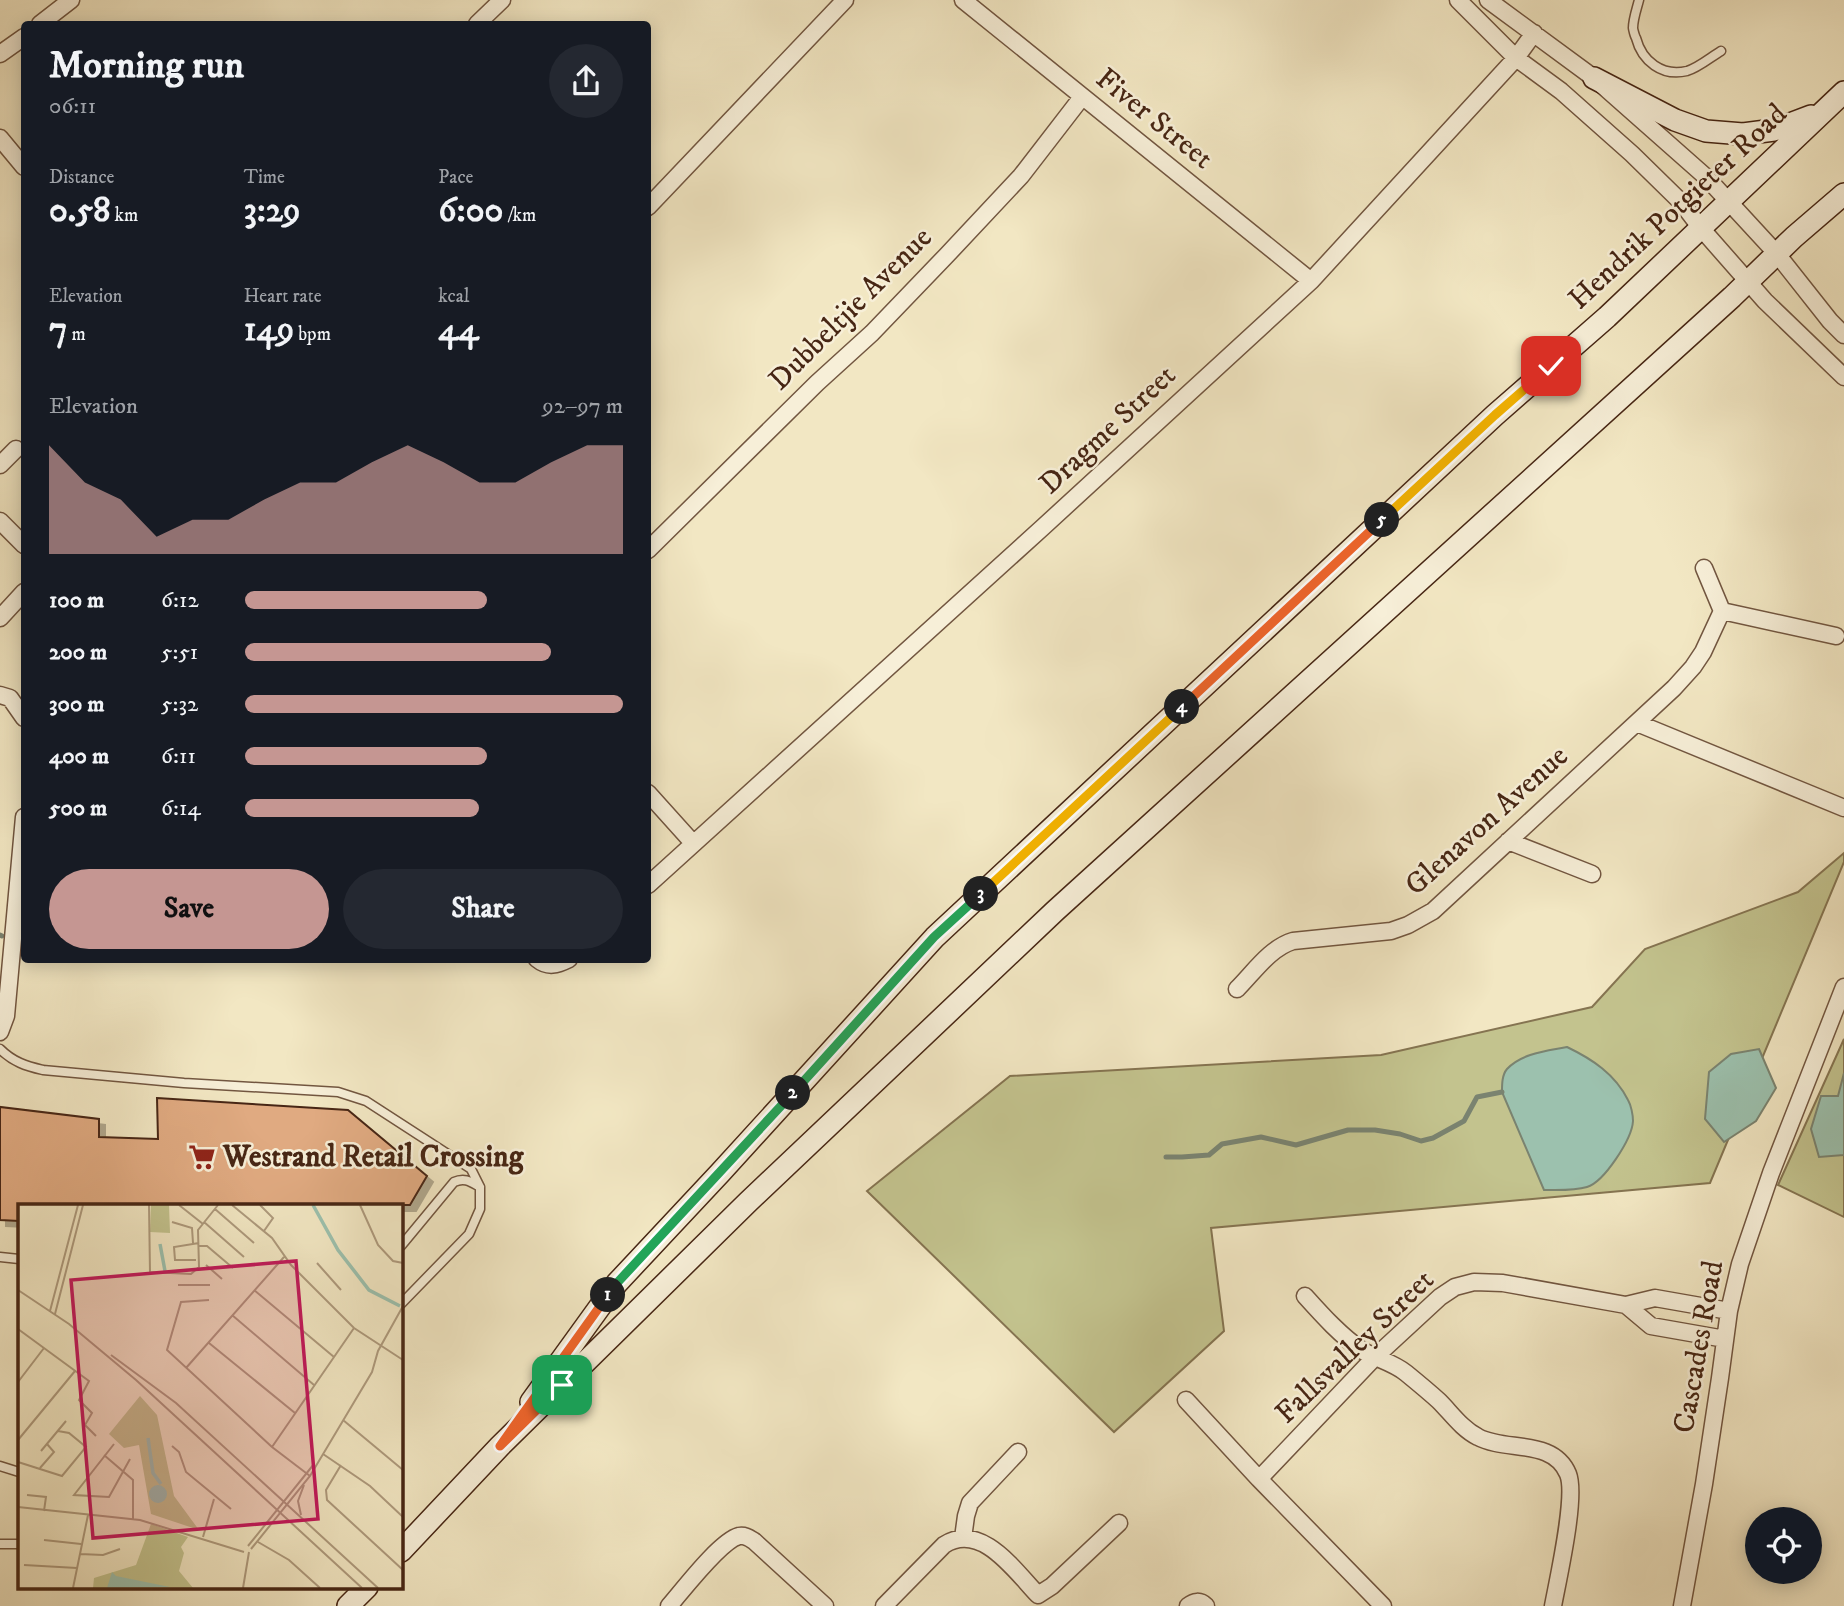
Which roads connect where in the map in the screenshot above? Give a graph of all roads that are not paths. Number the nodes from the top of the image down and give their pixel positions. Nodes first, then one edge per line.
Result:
1 (71, 0) edge
2 (502, 0) edge
3 (845, 0) edge
4 (963, 0) edge
5 (1458, 0) edge
6 (1488, 0) edge
7 (1639, 0) edge
8 (44, 21) edge
9 (480, 21) edge
10 (1534, 33) junction
11 (21, 39) edge
12 (1721, 51) dead end
13 (0, 54) edge
14 (1516, 58) junction
15 (1594, 78) junction
16 (1844, 92) edge
17 (1082, 97) junction
18 (1821, 112) junction
19 (0, 138) edge
20 (21, 163) edge
21 (1844, 194) edge
22 (1728, 201) junction
23 (651, 204) edge
24 (1700, 227) junction
25 (1777, 254) junction
26 (1311, 281) junction
27 (1747, 282) junction
28 (1844, 335) edge
29 (1844, 377) edge
30 (16, 449) dead end
31 (0, 465) edge
32 (0, 521) edge
33 (21, 542) edge
34 (651, 547) edge
35 (1704, 568) dead end
36 (21, 595) edge
37 (1723, 611) junction
38 (0, 618) edge
39 (1836, 636) dead end
40 (0, 695) edge
41 (21, 714) edge
42 (1637, 723) junction
43 (651, 796) edge
44 (1844, 808) edge
45 (1508, 841) junction
46 (693, 843) junction
47 (21, 850) edge
48 (1592, 874) dead end
49 (651, 881) edge
50 (544, 963) edge
51 (562, 963) edge
52 (1844, 987) edge
53 (1237, 989) dead end
54 (0, 1032) edge
55 (0, 1049) edge
56 (480, 1187) junction
57 (402, 1245) edge
58 (0, 1257) edge
59 (18, 1259) edge
60 (1305, 1296) dead end
61 (402, 1303) edge
62 (1626, 1305) junction
63 (1729, 1311) junction
64 (1725, 1339) junction
65 (1375, 1357) junction
66 (1186, 1400) dead end
67 (500, 1446) junction
68 (1018, 1452) dead end
69 (0, 1466) edge
70 (18, 1472) edge
71 (1259, 1479) junction
72 (1119, 1523) dead end
73 (963, 1538) junction
74 (0, 1544) edge
75 (18, 1544) edge
76 (402, 1550) edge
77 (366, 1588) edge
78 (1032, 1600) edge
79 (348, 1606) edge
80 (668, 1606) edge
81 (825, 1606) edge
82 (884, 1606) edge
83 (1188, 1606) edge
84 (1206, 1606) edge
85 (1383, 1606) edge
86 (1553, 1606) edge
87 (1682, 1606) edge

1 - 8 street
2 - 9 street
3 - 23 street
4 - 17 street, Fiver Street
5 - 14 street
6 - 10 street
7 - 12 lane
10 - 14 street, Dragme Street
10 - 15 street
11 - 13 street
14 - 24 street
14 - 26 street, Dragme Street
15 - 18 main road
15 - 22 street
16 - 18 main road, Hendrik Potgieter Road
17 - 26 street, Fiver Street
17 - 34 street, Dubbeltjie Avenue
18 - 22 main road, Hendrik Potgieter Road
19 - 20 street
21 - 25 main road, Hendrik Potgieter Road
22 - 24 main road, Hendrik Potgieter Road
22 - 25 street
24 - 27 street
24 - 67 main road, Hendrik Potgieter Road
25 - 27 main road, Hendrik Potgieter Road
25 - 28 street
26 - 46 street, Dragme Street
27 - 29 street
27 - 67 main road, Hendrik Potgieter Road
30 - 31 street
32 - 33 street
35 - 37 street
36 - 38 street
37 - 39 street
37 - 42 street, Glenavon Avenue
40 - 41 street
42 - 44 street
42 - 45 street, Glenavon Avenue
43 - 46 street
45 - 48 street
45 - 53 street, Glenavon Avenue
46 - 49 street, Dragme Street
47 - 54 street
50 - 51 street
52 - 63 street, Cascades Road
55 - 56 lane
56 - 57 lane
56 - 61 lane
58 - 59 lane
60 - 65 street
62 - 63 street, Fallsvalley Street
62 - 64 street, Fallsvalley Street
62 - 65 street, Fallsvalley Street
63 - 64 street, Cascades Road
64 - 87 street, Cascades Road
65 - 71 street, Fallsvalley Street
65 - 86 street
66 - 71 street
67 - 76 main road, Hendrik Potgieter Road
68 - 73 street
69 - 70 lane
71 - 85 street
72 - 78 street
73 - 78 street
73 - 82 street
74 - 75 lane
77 - 79 main road
80 - 81 street
83 - 84 street

